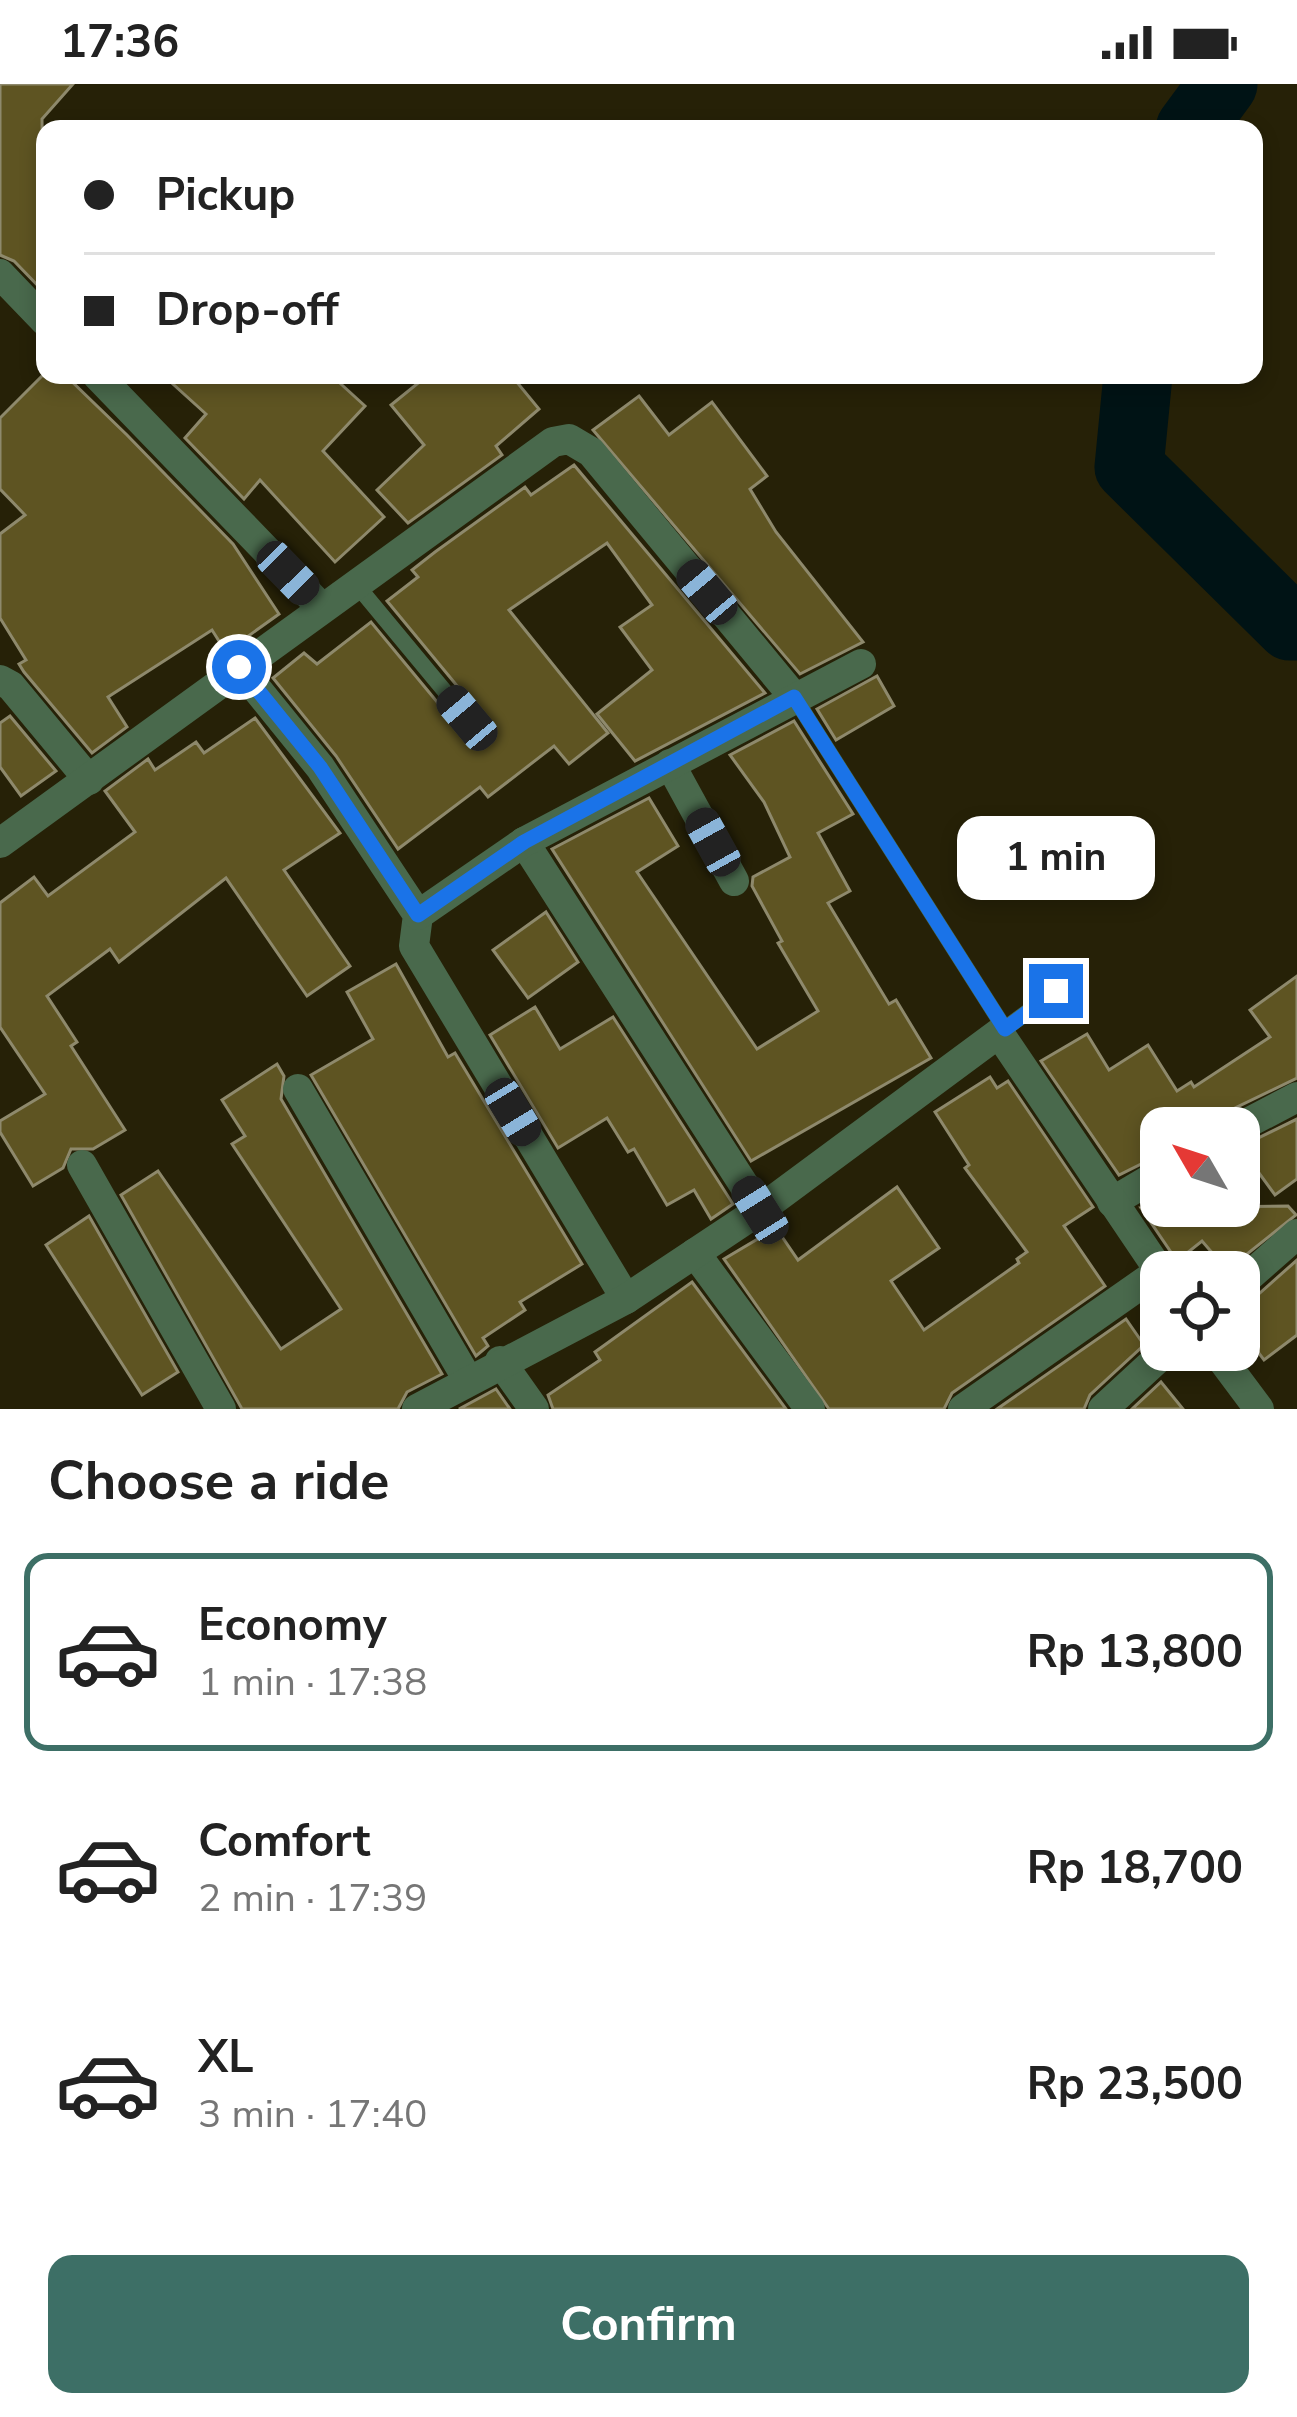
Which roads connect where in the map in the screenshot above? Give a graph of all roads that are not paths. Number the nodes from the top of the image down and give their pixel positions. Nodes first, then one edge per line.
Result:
1 (0, 274) edge
2 (36, 312) edge
3 (107, 384) edge
4 (355, 582) junction
5 (320, 606) junction
6 (861, 664) dead end
7 (239, 667) junction
8 (0, 680) edge
9 (794, 697) junction
10 (467, 718) dead end
11 (670, 764) junction
12 (89, 780) junction
13 (524, 842) junction
14 (0, 844) edge
15 (734, 881) dead end
16 (418, 915) junction
17 (1056, 991) dead end
18 (1002, 1031) junction
19 (298, 1089) dead end
20 (1297, 1097) edge
21 (1260, 1116) edge
22 (82, 1165) dead end
23 (1140, 1185) edge
24 (1112, 1202) junction
25 (760, 1210) junction
26 (1297, 1234) edge
27 (1146, 1251) edge
28 (695, 1253) junction
29 (1260, 1267) edge
30 (1140, 1286) edge
31 (626, 1299) junction
32 (500, 1361) junction
33 (1144, 1371) edge
34 (1230, 1371) edge
35 (467, 1380) junction
36 (221, 1409) edge
37 (417, 1409) edge
38 (534, 1409) edge
39 (810, 1409) edge
40 (963, 1409) edge
41 (1103, 1409) edge
42 (1258, 1409) edge

1 - 2 street
3 - 5 street
4 - 5 street
4 - 9 street
4 - 10 lane
5 - 7 street
6 - 9 street
7 - 12 street
7 - 16 street
8 - 12 street
9 - 11 street
9 - 18 lane
11 - 13 street
11 - 15 street
12 - 14 street
13 - 16 street
13 - 25 street
16 - 31 street
17 - 18 lane
18 - 24 street
18 - 25 street
19 - 35 street
20 - 21 street
22 - 36 street
23 - 24 street
24 - 27 street
25 - 28 street
26 - 29 street
28 - 31 street
28 - 39 street
30 - 40 street
31 - 32 street
32 - 35 street
32 - 38 street
33 - 41 street
34 - 42 street
35 - 37 street

